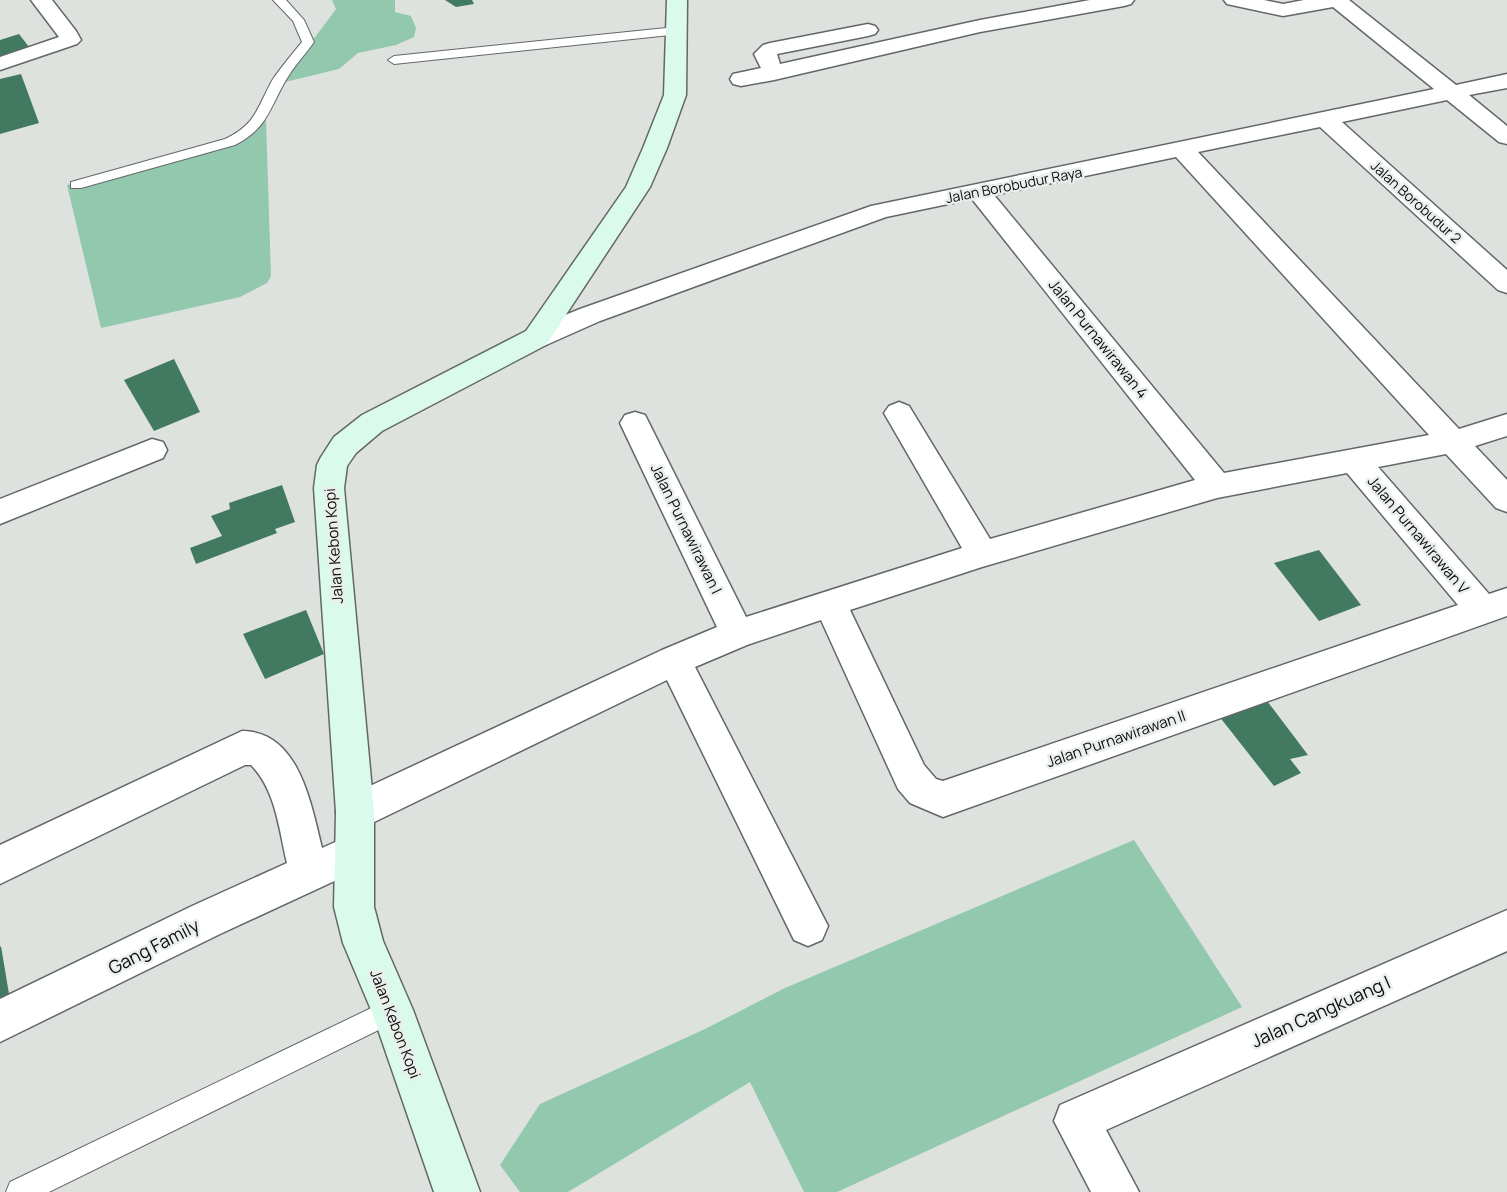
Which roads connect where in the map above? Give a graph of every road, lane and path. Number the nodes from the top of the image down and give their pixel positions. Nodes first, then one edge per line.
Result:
1 (41, 0) edge
2 (279, 0) edge
3 (677, 0) edge
4 (1124, 0) edge
5 (1234, 0) edge
6 (1337, 0) edge
7 (1354, 0) edge
8 (976, 14) junction
9 (676, 31) junction
10 (859, 32) junction
11 (871, 51) junction
12 (394, 60) dead end
13 (0, 64) edge
14 (774, 73) junction
15 (741, 79) dead end
16 (1507, 81) edge
17 (1459, 92) junction
18 (1325, 119) junction
19 (1507, 137) edge
20 (1183, 150) junction
21 (76, 185) dead end
22 (979, 192) junction
23 (1507, 284) edge
24 (536, 338) junction
25 (899, 413) dead end
26 (635, 423) dead end
27 (1507, 425) edge
28 (1454, 441) junction
29 (152, 450) dead end
30 (1354, 460) junction
31 (1217, 486) junction
32 (1507, 500) edge
33 (0, 512) edge
34 (982, 554) junction
35 (830, 603) junction
36 (1495, 606) edge
37 (737, 634) junction
38 (674, 660) junction
39 (356, 812) junction
40 (353, 853) junction
41 (0, 865) edge
42 (309, 873) junction
43 (808, 926) dead end
44 (1507, 930) edge
45 (392, 1010) junction
46 (0, 1021) edge
47 (20, 1192) edge
48 (457, 1192) edge
49 (1116, 1192) edge

1 - 13 street
2 - 21 lane
3 - 9 main road, Jalan Kebon Kopi
4 - 8 street
5 - 6 street
6 - 17 street
7 - 17 street
8 - 10 street
8 - 11 street
9 - 12 lane
9 - 24 main road, Jalan Kebon Kopi
10 - 11 street
10 - 14 street
11 - 14 street
14 - 15 street
16 - 17 street, Jalan Borobudur Raya
17 - 18 street, Jalan Borobudur Raya
17 - 19 street
18 - 20 street, Jalan Borobudur Raya
18 - 23 street, Jalan Borobudur 2
20 - 22 street, Jalan Borobudur Raya
20 - 28 street
22 - 24 street, Jalan Borobudur Raya
22 - 31 street, Jalan Purnawirawan 4
24 - 39 main road, Jalan Kebon Kopi
25 - 34 street
26 - 37 street, Jalan Purnawirawan I
27 - 28 street
28 - 30 street
28 - 32 street
29 - 33 street
30 - 31 street
30 - 36 street, Jalan Purnawirawan V
31 - 34 street
34 - 35 street
35 - 36 street, Jalan Purnawirawan II
35 - 37 street
37 - 38 street
38 - 39 street
38 - 43 street
39 - 40 main road, Jalan Kebon Kopi
40 - 42 street, Gang Family
40 - 45 main road, Jalan Kebon Kopi
41 - 42 street
42 - 46 street, Gang Family
44 - 49 street, Jalan Cangkuang I
45 - 47 lane
45 - 48 main road, Jalan Kebon Kopi

